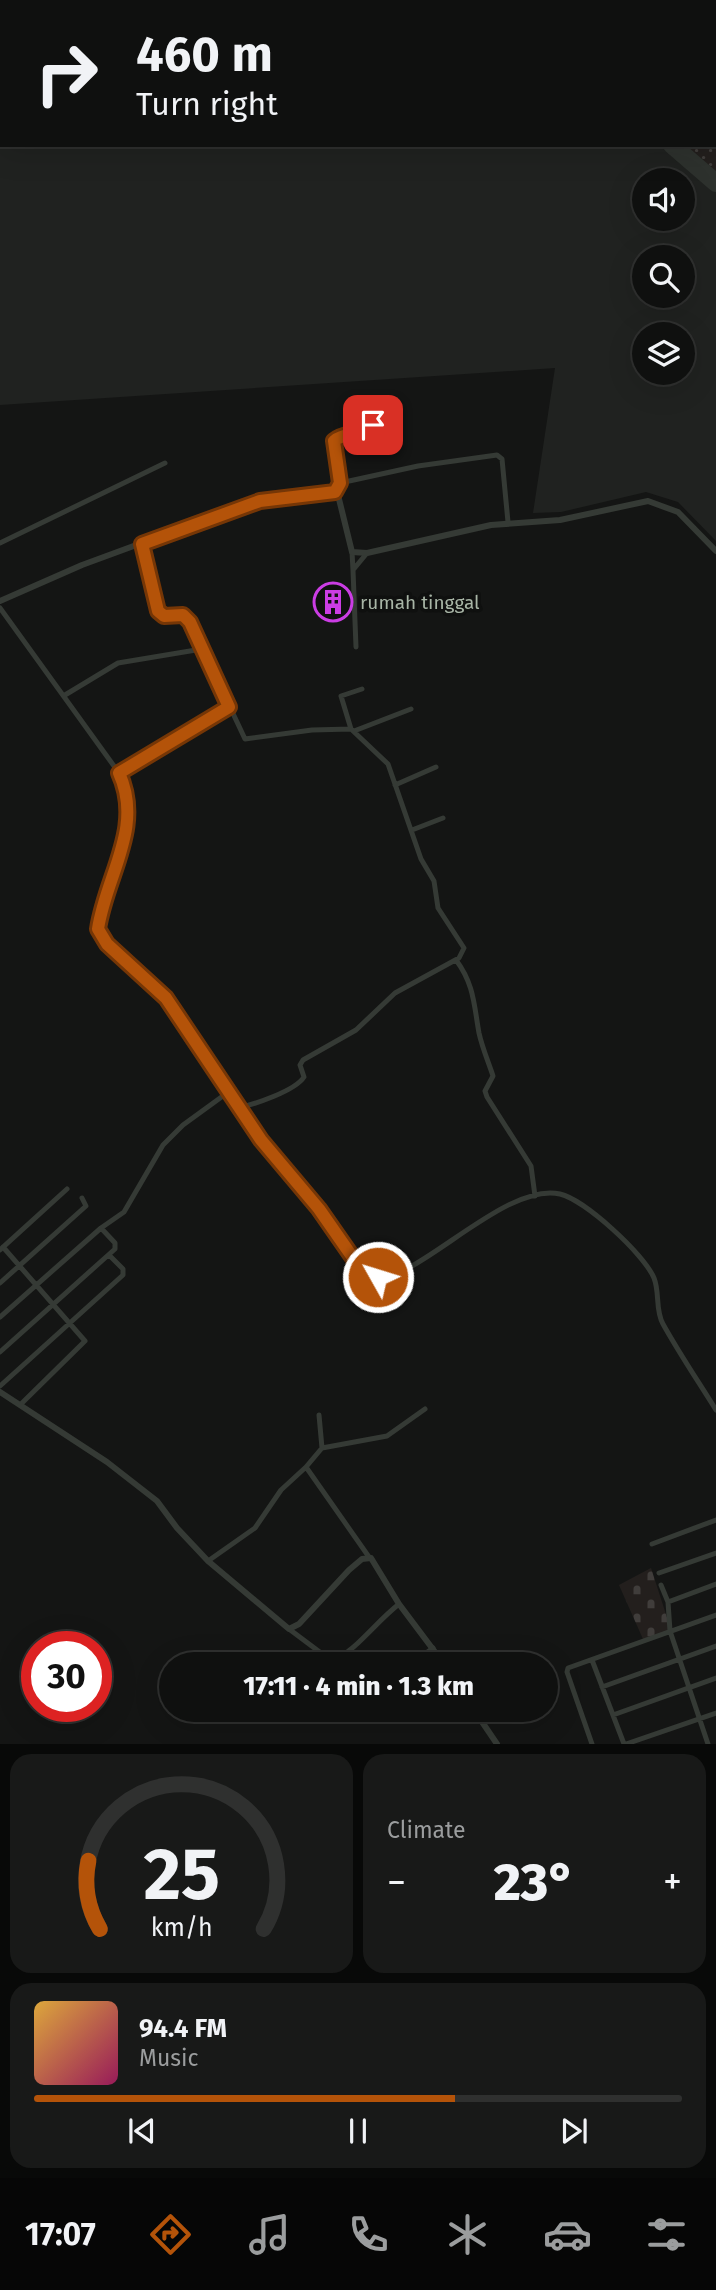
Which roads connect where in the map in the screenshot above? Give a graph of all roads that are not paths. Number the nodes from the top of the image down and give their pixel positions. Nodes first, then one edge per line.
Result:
1 (397, 412) dead end
2 (165, 463) dead end
3 (340, 483) junction
4 (335, 492) junction
5 (508, 522) junction
6 (0, 543) edge
7 (142, 544) junction
8 (716, 551) edge
9 (352, 552) junction
10 (367, 553) junction
11 (353, 570) junction
12 (0, 601) edge
13 (0, 608) edge
14 (356, 647) dead end
15 (201, 649) junction
16 (362, 689) dead end
17 (65, 695) junction
18 (229, 707) junction
19 (411, 709) dead end
20 (352, 730) junction
21 (436, 767) dead end
22 (119, 773) junction
23 (395, 785) junction
24 (443, 818) dead end
25 (412, 830) junction
26 (456, 960) junction
27 (227, 1093) junction
28 (238, 1108) junction
29 (67, 1189) dead end
30 (535, 1196) junction
31 (82, 1198) dead end
32 (101, 1227) junction
33 (1, 1249) edge
34 (109, 1255) junction
35 (19, 1266) junction
36 (0, 1283) edge
37 (37, 1285) junction
38 (54, 1304) junction
39 (0, 1317) edge
40 (71, 1323) junction
41 (0, 1352) edge
42 (0, 1386) edge
43 (0, 1392) edge
44 (21, 1404) junction
45 (425, 1409) dead end
46 (716, 1410) edge
47 (319, 1415) dead end
48 (322, 1448) junction
49 (306, 1466) junction
50 (716, 1521) edge
51 (652, 1544) dead end
52 (716, 1553) edge
53 (369, 1557) junction
54 (208, 1561) junction
55 (659, 1573) dead end
56 (716, 1584) edge
57 (661, 1585) dead end
58 (668, 1602) junction
59 (399, 1604) junction
60 (716, 1615) edge
61 (289, 1629) junction
62 (670, 1631) junction
63 (716, 1646) edge
64 (433, 1648) junction
65 (428, 1652) edge
66 (436, 1652) edge
67 (592, 1660) junction
68 (679, 1660) junction
69 (716, 1678) edge
70 (689, 1687) junction
71 (602, 1688) junction
72 (716, 1713) edge
73 (613, 1715) junction
74 (699, 1719) junction
75 (482, 1722) edge
76 (712, 1743) edge
77 (497, 1744) edge
78 (592, 1744) edge
79 (625, 1744) edge

1 - 3 street
2 - 6 street
3 - 4 street
3 - 5 street
4 - 7 street
4 - 9 street
5 - 8 street
5 - 10 street
7 - 12 street
7 - 15 street
9 - 10 street
9 - 11 street
10 - 11 street
11 - 14 street
13 - 17 street
15 - 17 street
15 - 18 street
16 - 20 street
17 - 22 street
18 - 20 street
18 - 22 street
19 - 20 street
20 - 23 street
21 - 23 street
22 - 27 street
23 - 25 street
24 - 25 street
25 - 26 street
26 - 28 street
26 - 30 street
27 - 28 street
27 - 32 street
28 - 30 street
29 - 33 street
30 - 46 street
31 - 35 street
32 - 34 street
32 - 37 street
33 - 35 street
34 - 38 street
34 - 40 street
35 - 36 street
35 - 37 street
37 - 38 street
37 - 39 street
38 - 40 street
38 - 41 street
40 - 42 street
40 - 44 street
43 - 44 street
44 - 54 street
45 - 48 street
47 - 48 street
48 - 49 street
49 - 53 street
49 - 54 street
50 - 51 street
52 - 55 street
53 - 59 street
53 - 61 street
54 - 61 street
56 - 58 street
57 - 58 street
58 - 62 street
59 - 61 street
59 - 64 street
60 - 62 street
62 - 67 street
62 - 68 street
63 - 68 street
64 - 65 street
64 - 66 street
67 - 71 street
67 - 78 street
68 - 70 street
68 - 71 street
69 - 70 street
70 - 73 street
70 - 74 street
71 - 73 street
72 - 74 street
73 - 79 street
74 - 76 street
74 - 79 street
75 - 77 street

